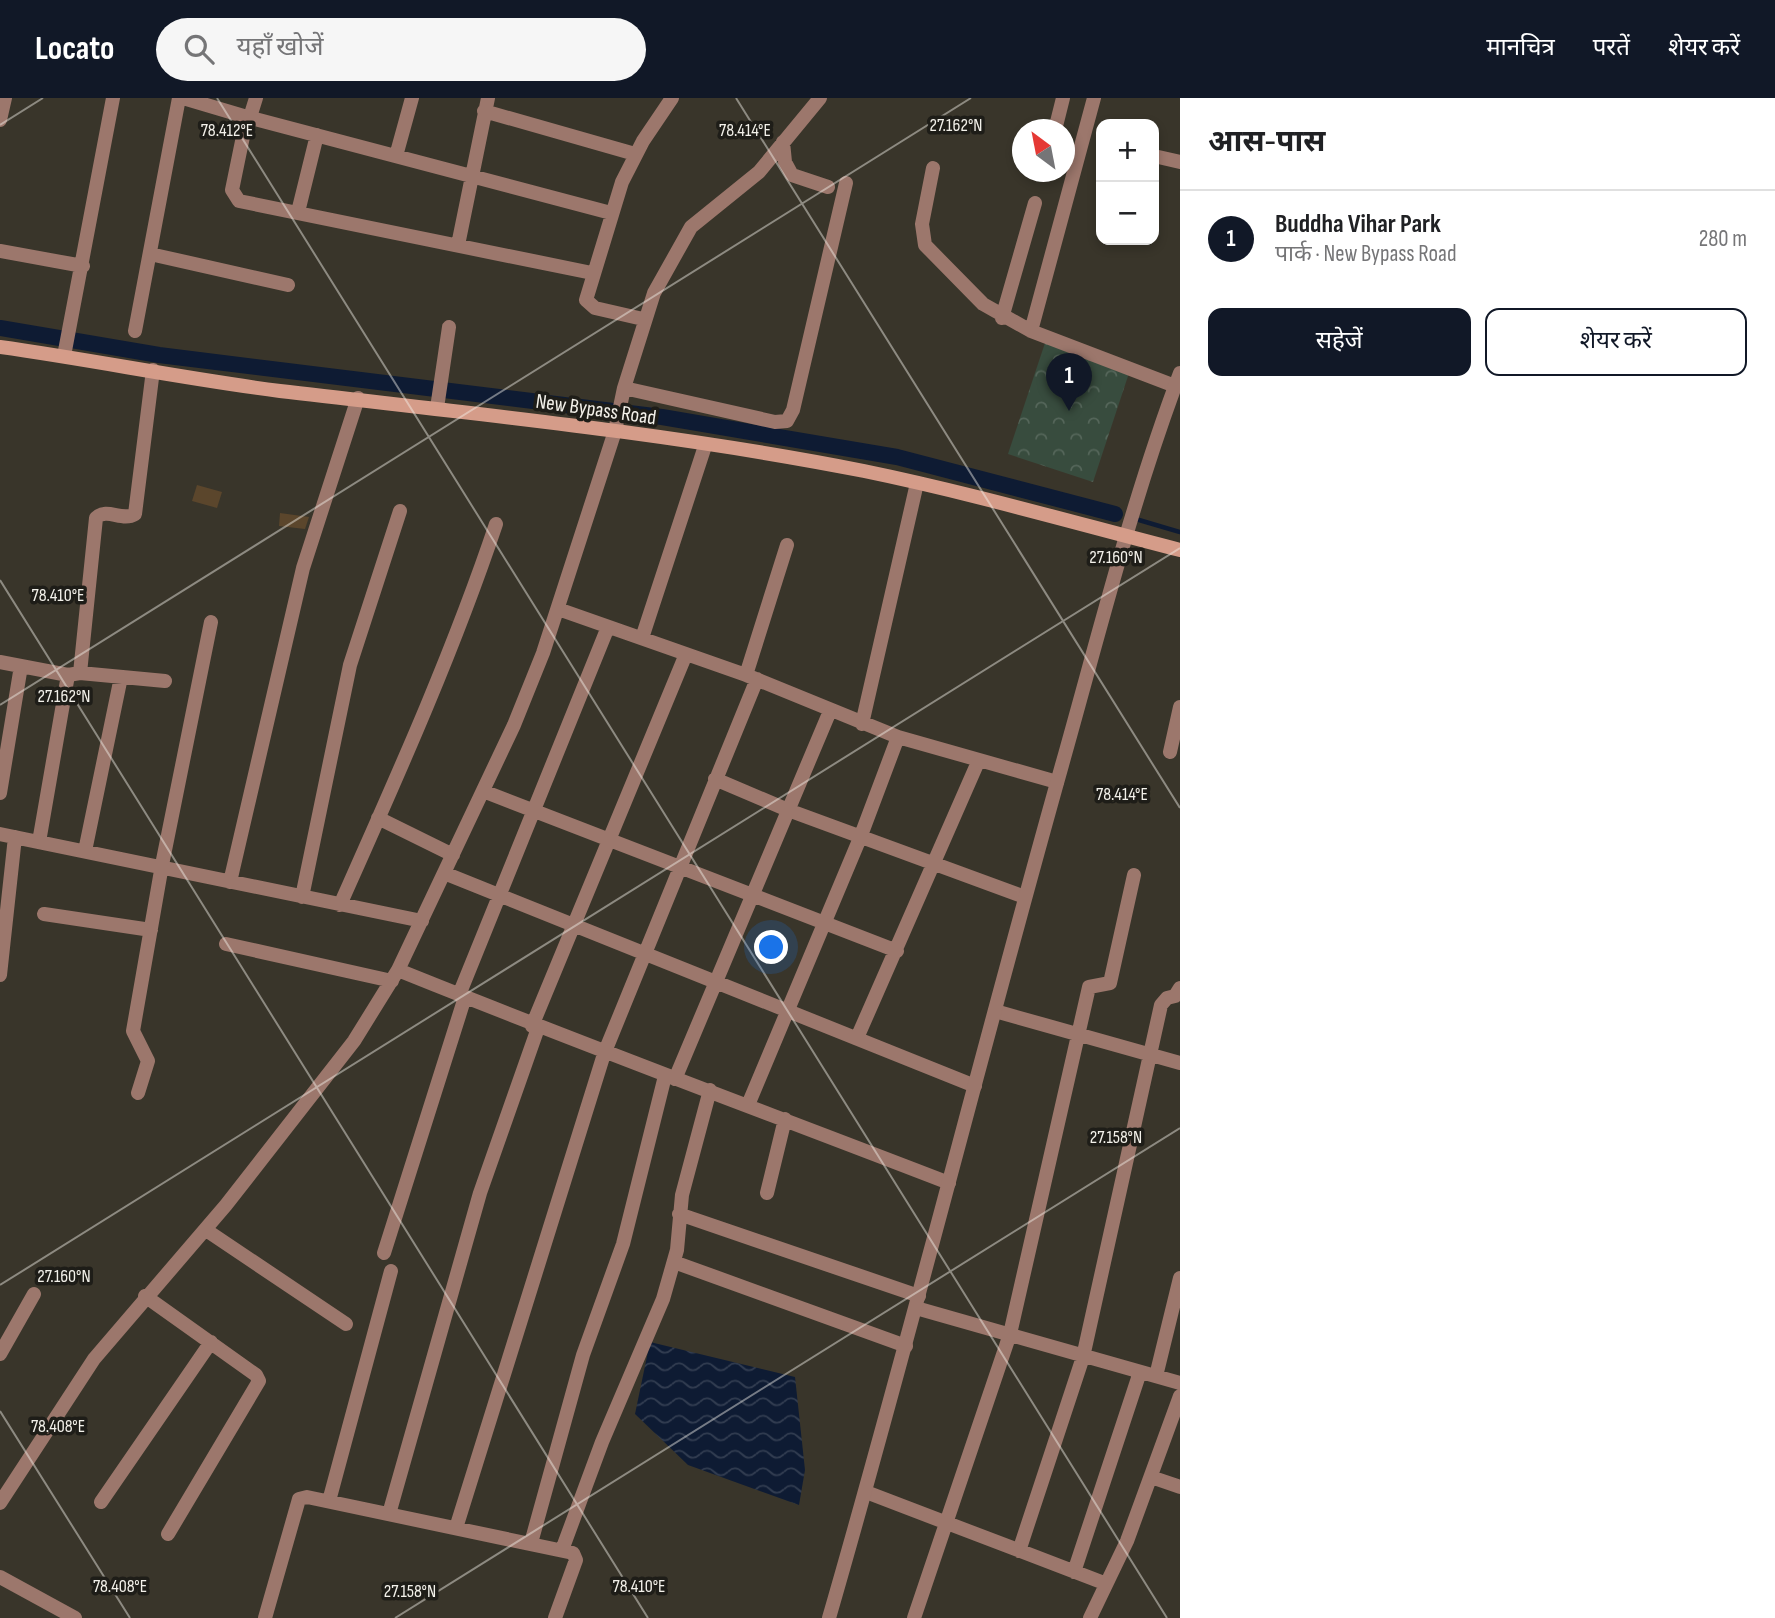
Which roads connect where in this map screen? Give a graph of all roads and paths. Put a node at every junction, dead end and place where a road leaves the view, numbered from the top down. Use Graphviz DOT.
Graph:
graph roads {
  1 [pos="5,98"];
  2 [pos="113,98"];
  3 [pos="181,98"];
  4 [pos="256,98"];
  5 [pos="412,98"];
  6 [pos="653,98"];
  7 [pos="820,98"];
  8 [pos="1063,98"];
  9 [pos="1094,98"];
  10 [pos="669,102"];
  11 [pos="486,105"];
  12 [pos="247,117"];
  13 [pos="1058,119"];
  14 [pos="0,120"];
  15 [pos="317,135"];
  16 [pos="783,142"];
  17 [pos="635,154"];
  18 [pos="397,156"];
  19 [pos="1159,157"];
  20 [pos="1180,162"];
  21 [pos="933,168"];
  22 [pos="471,174"];
  23 [pos="846,183"];
  24 [pos="828,187"];
  25 [pos="1035,203"];
  26 [pos="298,212"];
  27 [pos="611,213"];
  28 [pos="458,245"];
  29 [pos="0,251"];
  30 [pos="150,254"];
  31 [pos="83,266"];
  32 [pos="592,273"];
  33 [pos="288,285"];
  34 [pos="1002,317"];
  35 [pos="643,319"];
  36 [pos="449,327"];
  37 [pos="135,331"];
  38 [pos="1031,331"];
  39 [pos="66,345"];
  40 [pos="0,347"];
  41 [pos="153,370"];
  42 [pos="1178,379"];
  43 [pos="624,388"];
  44 [pos="358,397"];
  45 [pos="439,397"];
  46 [pos="618,418"];
  47 [pos="705,446"];
  48 [pos="917,483"];
  49 [pos="400,511"];
  50 [pos="496,524"];
  51 [pos="1126,536"];
  52 [pos="787,545"];
  53 [pos="1180,550"];
  54 [pos="558,609"];
  55 [pos="211,622"];
  56 [pos="608,627"];
  57 [pos="642,638"];
  58 [pos="685,654"];
  59 [pos="0,662"];
  60 [pos="21,666"];
  61 [pos="74,674"];
  62 [pos="121,677"];
  63 [pos="751,677"];
  64 [pos="165,681"];
  65 [pos="1180,706"];
  66 [pos="830,711"];
  67 [pos="862,724"];
  68 [pos="898,737"];
  69 [pos="1170,752"];
  70 [pos="978,762"];
  71 [pos="715,779"];
  72 [pos="1057,782"];
  73 [pos="483,791"];
  74 [pos="0,793"];
  75 [pos="788,810"];
  76 [pos="535,811"];
  77 [pos="379,818"];
  78 [pos="7,836"];
  79 [pos="860,838"];
  80 [pos="609,840"];
  81 [pos="39,842"];
  82 [pos="85,851"];
  83 [pos="453,855"];
  84 [pos="933,864"];
  85 [pos="162,865"];
  86 [pos="680,869"];
  87 [pos="444,873"];
  88 [pos="1134,875"];
  89 [pos="230,882"];
  90 [pos="754,894"];
  91 [pos="500,896"];
  92 [pos="302,897"];
  93 [pos="1025,897"];
  94 [pos="340,905"];
  95 [pos="44,914"];
  96 [pos="422,921"];
  97 [pos="825,921"];
  98 [pos="573,927"];
  99 [pos="151,930"];
  100 [pos="226,944"];
  101 [pos="897,951"];
  102 [pos="645,955"];
  103 [pos="0,975"];
  104 [pos="395,975"];
  105 [pos="717,983"];
  106 [pos="1180,988"];
  107 [pos="462,996"];
  108 [pos="788,1009"];
  109 [pos="995,1011"];
  110 [pos="535,1027"];
  111 [pos="1079,1035"];
  112 [pos="857,1038"];
  113 [pos="604,1054"];
  114 [pos="1151,1056"];
  115 [pos="1180,1063"];
  116 [pos="670,1078"];
  117 [pos="975,1086"];
  118 [pos="710,1090"];
  119 [pos="138,1093"];
  120 [pos="748,1105"];
  121 [pos="785,1119"];
  122 [pos="949,1183"];
  123 [pos="767,1193"];
  124 [pos="679,1214"];
  125 [pos="206,1230"];
  126 [pos="384,1253"];
  127 [pos="674,1262"];
  128 [pos="391,1271"];
  129 [pos="1180,1278"];
  130 [pos="34,1294"];
  131 [pos="145,1296"];
  132 [pos="918,1302"];
  133 [pos="346,1324"];
  134 [pos="1010,1334"];
  135 [pos="211,1342"];
  136 [pos="906,1346"];
  137 [pos="0,1354"];
  138 [pos="1083,1357"];
  139 [pos="1140,1372"];
  140 [pos="1156,1376"];
  141 [pos="1180,1383"];
  142 [pos="1180,1396"];
  143 [pos="1151,1477"];
  144 [pos="1180,1487"];
  145 [pos="866,1492"];
  146 [pos="101,1502"];
  147 [pos="329,1502"];
  148 [pos="0,1503"];
  149 [pos="389,1514"];
  150 [pos="946,1525"];
  151 [pos="456,1528"];
  152 [pos="168,1534"];
  153 [pos="531,1543"];
  154 [pos="562,1550"];
  155 [pos="1019,1551"];
  156 [pos="1074,1572"];
  157 [pos="0,1577"];
  158 [pos="1104,1583"];
  159 [pos="75,1618"];
  160 [pos="265,1618"];
  161 [pos="555,1618"];
  162 [pos="829,1618"];
  163 [pos="914,1618"];
  164 [pos="1090,1618"];
  1 -- 14 [label="street"];
  2 -- 31 [label="street"];
  3 -- 12 [label="street"];
  3 -- 30 [label="street"];
  4 -- 12 [label="street"];
  5 -- 18 [label="street"];
  6 -- 10 [label="street"];
  7 -- 16 [label="street"];
  8 -- 13 [label="street"];
  9 -- 38 [label="street"];
  10 -- 17 [label="street"];
  11 -- 17 [label="street"];
  11 -- 22 [label="street"];
  12 -- 15 [label="street"];
  12 -- 26 [label="street"];
  15 -- 18 [label="street"];
  15 -- 26 [label="street"];
  16 -- 24 [label="street"];
  16 -- 35 [label="street"];
  17 -- 27 [label="street"];
  18 -- 22 [label="street"];
  19 -- 20 [label="street"];
  21 -- 34 [label="street"];
  22 -- 27 [label="street"];
  22 -- 28 [label="street"];
  23 -- 43 [label="street"];
  25 -- 34 [label="street"];
  26 -- 28 [label="street"];
  27 -- 32 [label="street"];
  28 -- 32 [label="street"];
  29 -- 31 [label="street"];
  30 -- 33 [label="street"];
  30 -- 37 [label="street"];
  31 -- 39 [label="street"];
  32 -- 35 [label="street"];
  34 -- 38 [label="street"];
  35 -- 43 [label="street"];
  36 -- 45 [label="street"];
  38 -- 42 [label="street"];
  39 -- 40 [label="main road, New Bypass Road"];
  39 -- 41 [label="main road, New Bypass Road"];
  41 -- 44 [label="main road, New Bypass Road"];
  41 -- 61 [label="street"];
  42 -- 51 [label="street"];
  43 -- 46 [label="street"];
  44 -- 45 [label="main road, New Bypass Road"];
  44 -- 89 [label="street"];
  45 -- 46 [label="main road, New Bypass Road"];
  46 -- 47 [label="main road, New Bypass Road"];
  46 -- 54 [label="street"];
  47 -- 48 [label="main road, New Bypass Road"];
  47 -- 57 [label="street"];
  48 -- 51 [label="main road, New Bypass Road"];
  48 -- 67 [label="street"];
  49 -- 92 [label="street"];
  50 -- 77 [label="street"];
  51 -- 53 [label="main road, New Bypass Road"];
  51 -- 72 [label="street"];
  52 -- 63 [label="street"];
  54 -- 56 [label="street"];
  54 -- 73 [label="street"];
  55 -- 85 [label="street"];
  56 -- 57 [label="street"];
  56 -- 76 [label="street"];
  57 -- 58 [label="street"];
  58 -- 63 [label="street"];
  58 -- 80 [label="street"];
  59 -- 60 [label="street"];
  60 -- 61 [label="street"];
  60 -- 74 [label="street"];
  61 -- 62 [label="street"];
  61 -- 81 [label="street"];
  62 -- 64 [label="street"];
  62 -- 82 [label="street"];
  63 -- 66 [label="street"];
  63 -- 71 [label="street"];
  65 -- 69 [label="street"];
  66 -- 67 [label="street"];
  66 -- 75 [label="street"];
  67 -- 68 [label="street"];
  68 -- 70 [label="street"];
  68 -- 79 [label="street"];
  70 -- 72 [label="street"];
  70 -- 84 [label="street"];
  71 -- 75 [label="street"];
  71 -- 86 [label="street"];
  72 -- 93 [label="street"];
  73 -- 76 [label="street"];
  73 -- 83 [label="street"];
  75 -- 79 [label="street"];
  75 -- 90 [label="street"];
  76 -- 80 [label="street"];
  76 -- 91 [label="street"];
  77 -- 83 [label="street"];
  77 -- 94 [label="street"];
  78 -- 81 [label="street"];
  78 -- 103 [label="street"];
  79 -- 84 [label="street"];
  79 -- 97 [label="street"];
  80 -- 86 [label="street"];
  80 -- 98 [label="street"];
  81 -- 82 [label="street"];
  82 -- 85 [label="street"];
  83 -- 87 [label="street"];
  84 -- 93 [label="street"];
  84 -- 101 [label="street"];
  85 -- 89 [label="street"];
  85 -- 99 [label="street"];
  86 -- 90 [label="street"];
  86 -- 102 [label="street"];
  87 -- 91 [label="street"];
  87 -- 96 [label="street"];
  88 -- 111 [label="street"];
  89 -- 92 [label="street"];
  90 -- 97 [label="street"];
  90 -- 105 [label="street"];
  91 -- 98 [label="street"];
  91 -- 107 [label="street"];
  92 -- 94 [label="street"];
  93 -- 109 [label="street"];
  94 -- 96 [label="street"];
  95 -- 99 [label="street"];
  96 -- 104 [label="street"];
  97 -- 101 [label="street"];
  97 -- 108 [label="street"];
  98 -- 102 [label="street"];
  98 -- 110 [label="street"];
  99 -- 119 [label="street"];
  100 -- 104 [label="street"];
  101 -- 112 [label="street"];
  102 -- 105 [label="street"];
  102 -- 113 [label="street"];
  104 -- 107 [label="street"];
  104 -- 125 [label="street"];
  105 -- 108 [label="street"];
  105 -- 116 [label="street"];
  106 -- 114 [label="street"];
  107 -- 110 [label="street"];
  107 -- 126 [label="street"];
  108 -- 112 [label="street"];
  108 -- 120 [label="street"];
  109 -- 111 [label="street"];
  109 -- 117 [label="street"];
  110 -- 113 [label="street"];
  110 -- 149 [label="street"];
  111 -- 114 [label="street"];
  111 -- 134 [label="street"];
  112 -- 117 [label="street"];
  113 -- 116 [label="street"];
  113 -- 151 [label="street"];
  114 -- 115 [label="street"];
  114 -- 138 [label="street"];
  116 -- 118 [label="street"];
  116 -- 153 [label="street"];
  117 -- 122 [label="street"];
  118 -- 120 [label="street"];
  118 -- 124 [label="street"];
  120 -- 121 [label="street"];
  121 -- 122 [label="street"];
  121 -- 123 [label="street"];
  122 -- 132 [label="street"];
  124 -- 127 [label="street"];
  124 -- 132 [label="street"];
  125 -- 131 [label="street"];
  125 -- 133 [label="street"];
  127 -- 136 [label="street"];
  127 -- 154 [label="street"];
  128 -- 147 [label="street"];
  129 -- 140 [label="street"];
  130 -- 137 [label="street"];
  131 -- 135 [label="street"];
  131 -- 148 [label="street"];
  132 -- 134 [label="street"];
  132 -- 136 [label="street"];
  134 -- 138 [label="street"];
  134 -- 150 [label="street"];
  135 -- 146 [label="street"];
  135 -- 152 [label="street"];
  136 -- 145 [label="street"];
  138 -- 139 [label="street"];
  138 -- 155 [label="street"];
  139 -- 140 [label="street"];
  139 -- 156 [label="street"];
  140 -- 141 [label="street"];
  142 -- 143 [label="street"];
  143 -- 144 [label="street"];
  143 -- 158 [label="street"];
  145 -- 150 [label="street"];
  145 -- 162 [label="street"];
  147 -- 149 [label="street"];
  147 -- 160 [label="street"];
  149 -- 151 [label="street"];
  150 -- 155 [label="street"];
  150 -- 163 [label="street"];
  151 -- 153 [label="street"];
  153 -- 154 [label="street"];
  154 -- 161 [label="street"];
  155 -- 156 [label="street"];
  156 -- 158 [label="street"];
  157 -- 159 [label="street"];
  158 -- 164 [label="street"];
}
